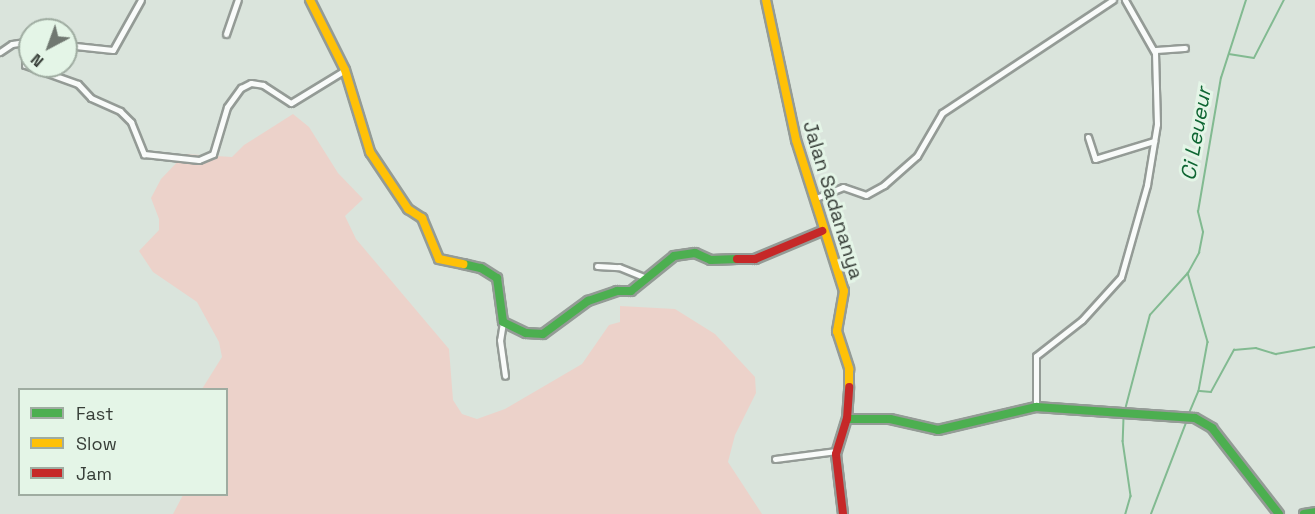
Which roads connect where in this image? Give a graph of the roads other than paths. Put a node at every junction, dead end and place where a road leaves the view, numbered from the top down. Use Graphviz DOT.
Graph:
graph roads {
  1 [pos="141,0"];
  2 [pos="238,0"];
  3 [pos="310,0"];
  4 [pos="766,0"];
  5 [pos="1113,0"];
  6 [pos="1125,0"];
  7 [pos="226,34"];
  8 [pos="18,45"];
  9 [pos="78,46"];
  10 [pos="1185,48"];
  11 [pos="1155,50"];
  12 [pos="0,52"];
  13 [pos="345,70"];
  14 [pos="61,78"];
  15 [pos="1088,137"];
  16 [pos="1155,141"];
  17 [pos="816,198"];
  18 [pos="822,231"];
  19 [pos="597,266"];
  20 [pos="644,277"];
  21 [pos="503,322"];
  22 [pos="505,376"];
  23 [pos="1036,407"];
  24 [pos="847,419"];
  25 [pos="836,451"];
  26 [pos="775,459"];
  27 [pos="1315,512"];
  28 [pos="1277,513"];
  29 [pos="843,514"];
  30 [pos="1304,514"];
  1 -- 9 [label="street"];
  2 -- 7 [label="street"];
  3 -- 13 [label="street"];
  4 -- 17 [label="street, Jalan Sadananya"];
  5 -- 17 [label="street"];
  6 -- 11 [label="street"];
  8 -- 12 [label="street"];
  10 -- 11 [label="street"];
  11 -- 16 [label="street"];
  13 -- 14 [label="street"];
  13 -- 21 [label="street"];
  15 -- 16 [label="street"];
  16 -- 23 [label="street"];
  17 -- 18 [label="street, Jalan Sadananya"];
  18 -- 20 [label="street"];
  18 -- 24 [label="street, Jalan Sadananya"];
  19 -- 20 [label="street"];
  20 -- 21 [label="street"];
  21 -- 22 [label="street"];
  23 -- 24 [label="street"];
  23 -- 28 [label="street"];
  24 -- 25 [label="street, Jalan Sadananya"];
  25 -- 26 [label="street"];
  25 -- 29 [label="street, Jalan Sadananya"];
  27 -- 30 [label="street"];
}
